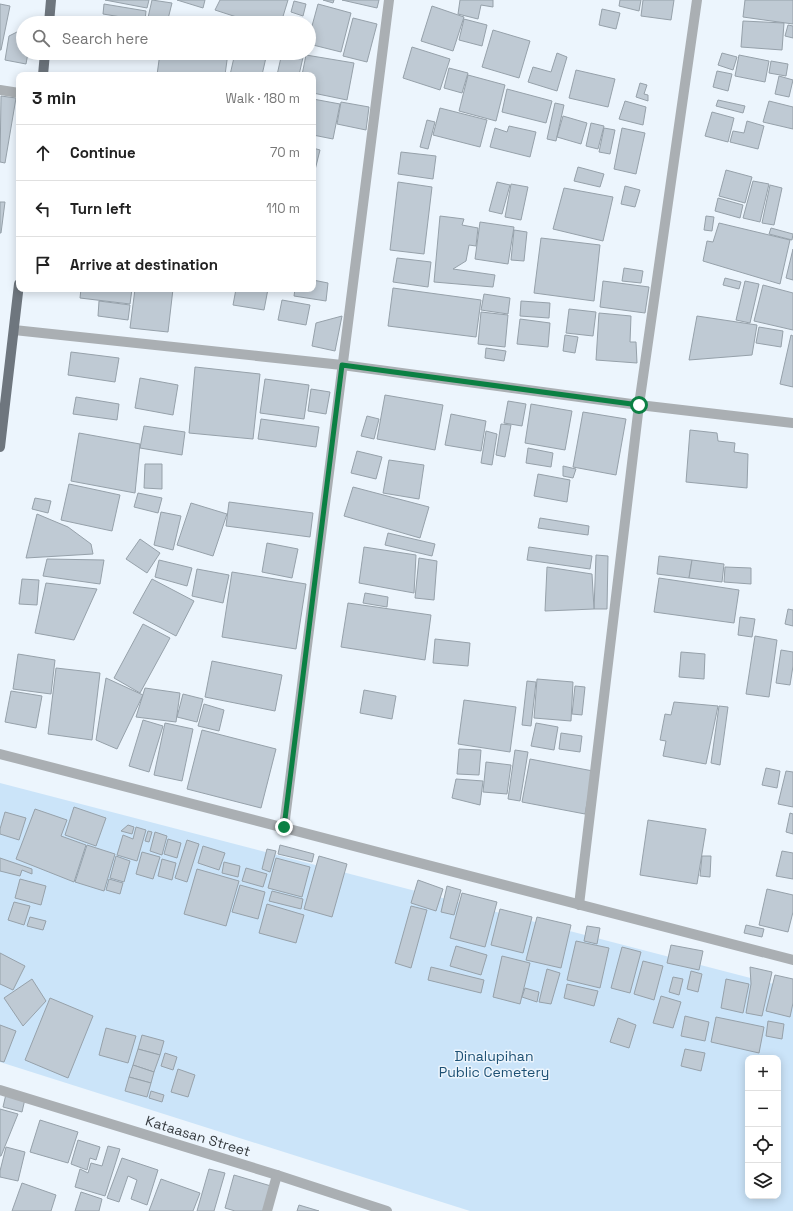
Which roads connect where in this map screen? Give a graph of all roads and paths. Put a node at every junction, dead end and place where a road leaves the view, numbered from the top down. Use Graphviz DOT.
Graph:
graph roads {
  1 [pos="51,0"];
  2 [pos="389,0"];
  3 [pos="697,0"];
  4 [pos="50,16"];
  5 [pos="44,60"];
  6 [pos="43,72"];
  7 [pos="0,90"];
  8 [pos="16,93"];
  9 [pos="18,292"];
  10 [pos="14,330"];
  11 [pos="342,365"];
  12 [pos="639,405"];
  13 [pos="793,423"];
  14 [pos="0,447"];
  15 [pos="0,754"];
  16 [pos="284,827"];
  17 [pos="579,905"];
  18 [pos="793,960"];
  19 [pos="0,1090"];
  20 [pos="277,1175"];
  21 [pos="267,1211"];
  22 [pos="387,1211"];
  1 -- 4 [label="main road"];
  2 -- 11 [label="street"];
  3 -- 12 [label="street"];
  5 -- 6 [label="main road"];
  7 -- 8 [label="street"];
  9 -- 10 [label="main road"];
  10 -- 11 [label="street"];
  10 -- 14 [label="main road"];
  11 -- 12 [label="street"];
  11 -- 16 [label="street"];
  12 -- 13 [label="street"];
  12 -- 17 [label="street"];
  15 -- 16 [label="street"];
  16 -- 17 [label="street"];
  17 -- 18 [label="street"];
  19 -- 20 [label="street, Kataasan Street"];
  20 -- 21 [label="street"];
  20 -- 22 [label="street, Kataasan Street"];
}
